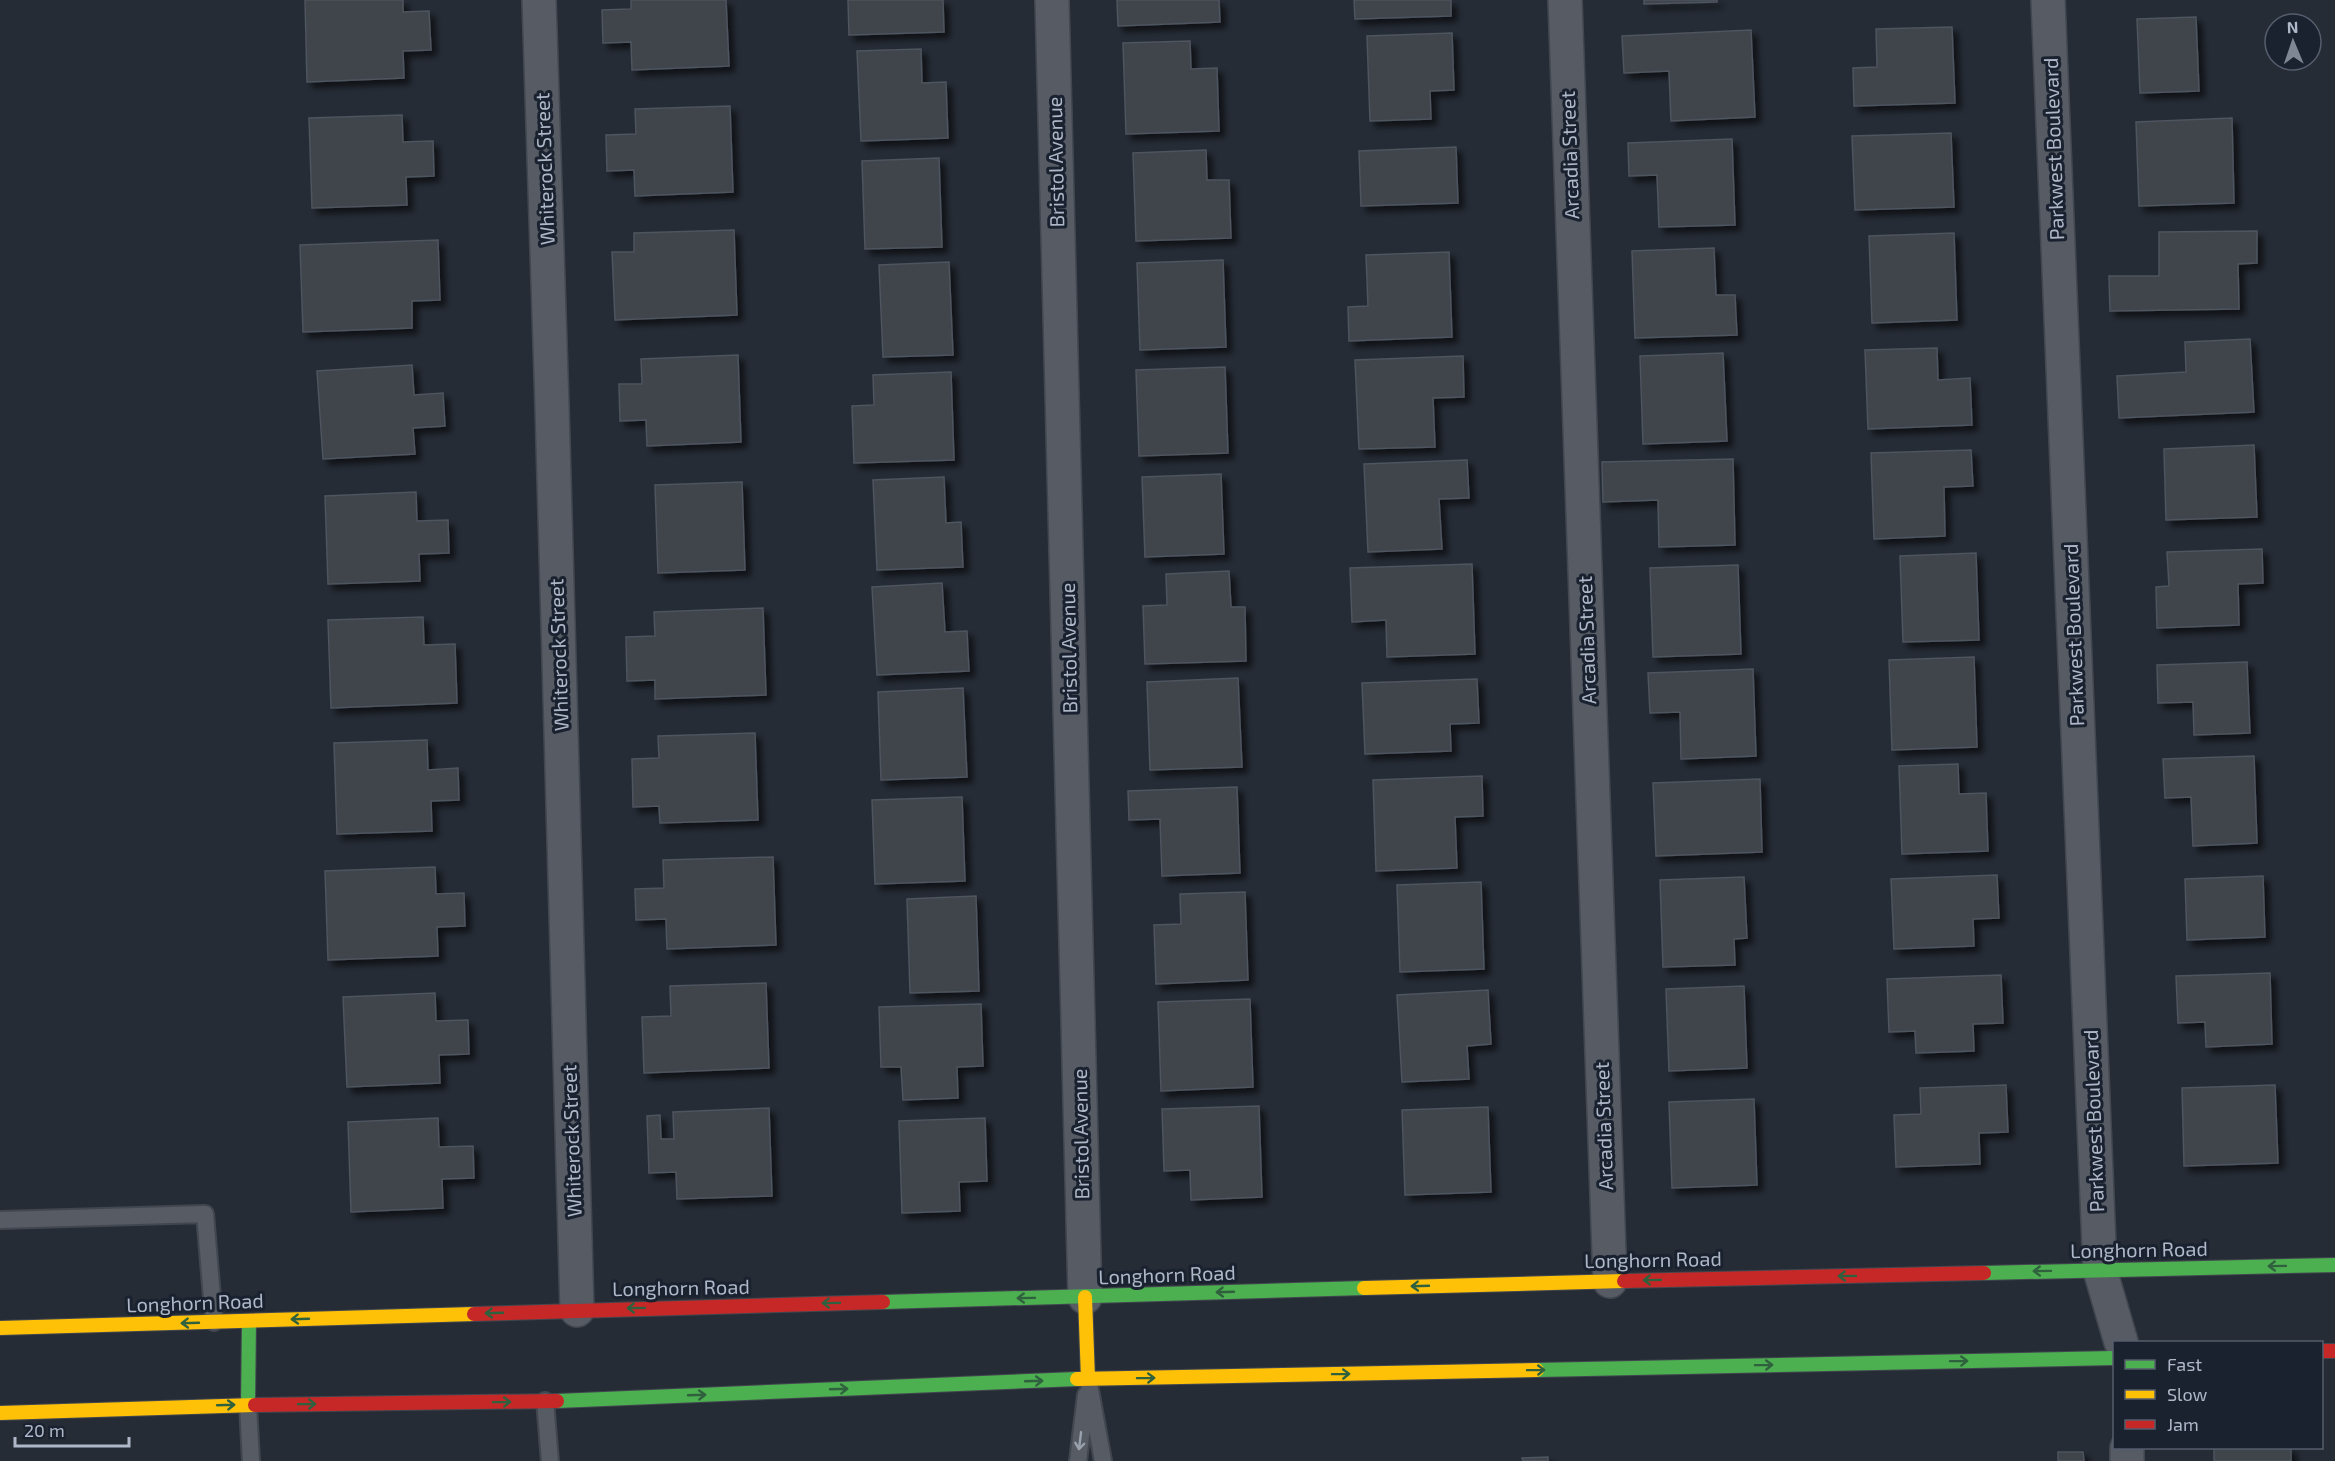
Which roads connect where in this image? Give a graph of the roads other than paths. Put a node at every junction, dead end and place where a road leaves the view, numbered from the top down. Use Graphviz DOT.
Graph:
graph roads {
  1 [pos="539,0"];
  2 [pos="1052,0"];
  3 [pos="1565,0"];
  4 [pos="2048,0"];
  5 [pos="0,1220"];
  6 [pos="2335,1264"];
  7 [pos="2100,1270"];
  8 [pos="1610,1281"];
  9 [pos="1085,1297"];
  10 [pos="577,1310"];
  11 [pos="249,1321"];
  12 [pos="214,1322"];
  13 [pos="0,1328"];
  14 [pos="2121,1341"];
  15 [pos="2113,1358"];
  16 [pos="1088,1379"];
  17 [pos="545,1401"];
  18 [pos="249,1404"];
  19 [pos="0,1413"];
  20 [pos="251,1461"];
  21 [pos="550,1461"];
  22 [pos="1078,1461"];
  23 [pos="1103,1461"];
  1 -- 10 [label="street, Whiterock Street"];
  2 -- 9 [label="street, Bristol Avenue"];
  3 -- 8 [label="street, Arcadia Street"];
  4 -- 7 [label="street, Parkwest Boulevard"];
  5 -- 12 [label="lane"];
  6 -- 7 [label="main road, Longhorn Road, one-way"];
  7 -- 8 [label="main road, Longhorn Road, one-way"];
  7 -- 14 [label="street, Parkwest Boulevard"];
  8 -- 9 [label="main road, Longhorn Road, one-way"];
  9 -- 10 [label="main road, Longhorn Road, one-way"];
  9 -- 16 [label="main road"];
  10 -- 11 [label="main road, Longhorn Road, one-way"];
  11 -- 12 [label="main road, Longhorn Road"];
  11 -- 18 [label="main road"];
  12 -- 13 [label="main road, Longhorn Road, one-way"];
  16 -- 15 [label="main road, one-way"];
  17 -- 16 [label="main road, one-way"];
  16 -- 22 [label="lane, one-way"];
  16 -- 23 [label="lane"];
  18 -- 17 [label="main road, one-way"];
  17 -- 21 [label="lane"];
  19 -- 18 [label="main road, one-way"];
  18 -- 20 [label="lane"];
}
